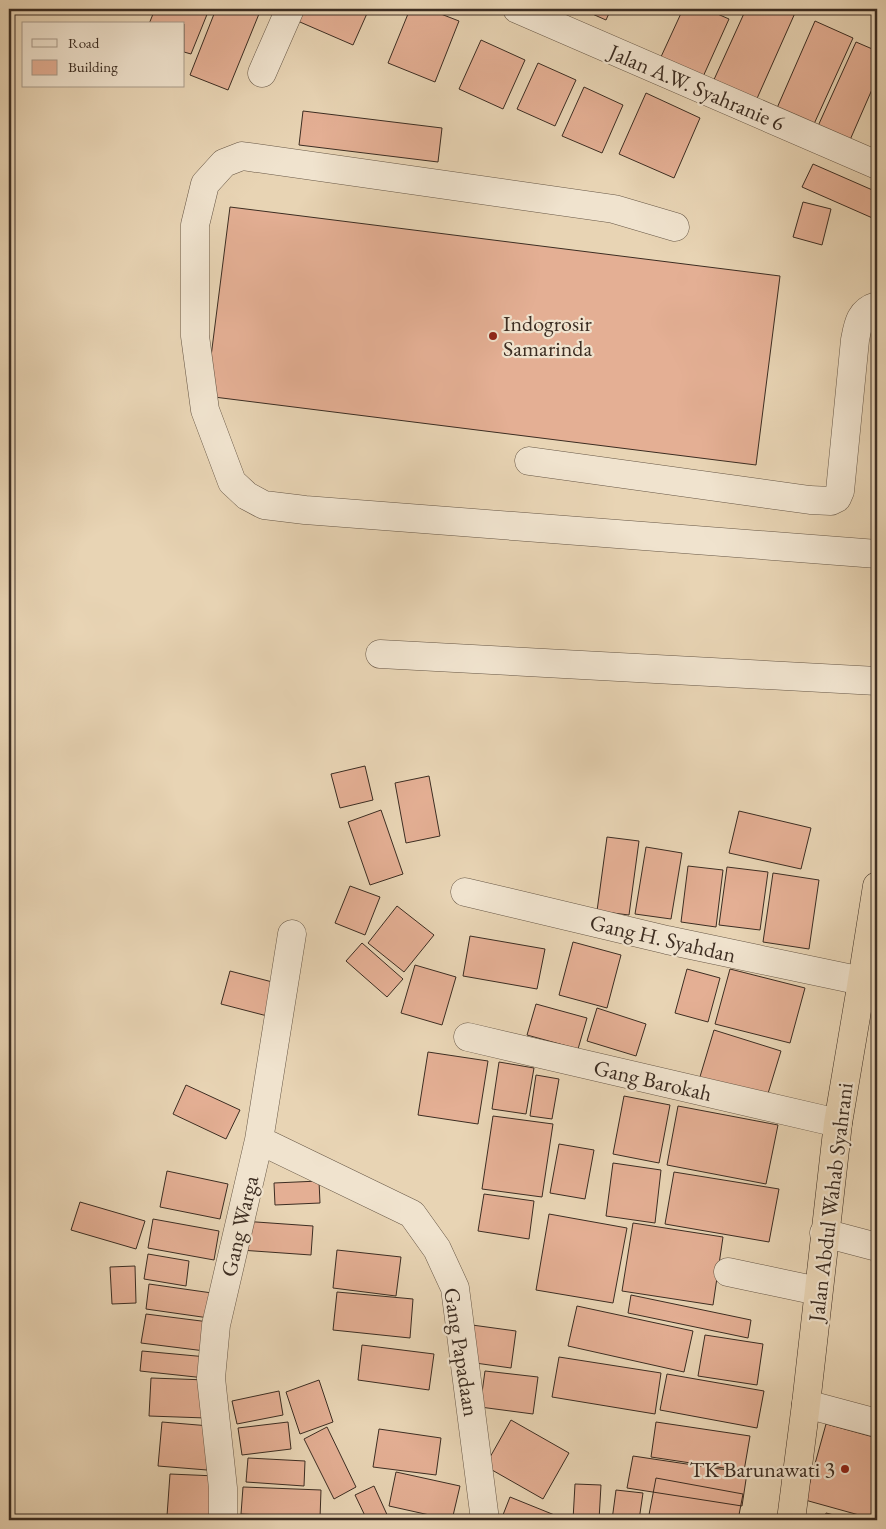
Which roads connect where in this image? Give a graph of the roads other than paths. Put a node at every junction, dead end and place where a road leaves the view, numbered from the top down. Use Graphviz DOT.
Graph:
graph roads {
  1 [pos="290,9"];
  2 [pos="516,9"];
  3 [pos="262,73"];
  4 [pos="877,165"];
  5 [pos="675,227"];
  6 [pos="877,306"];
  7 [pos="529,460"];
  8 [pos="877,554"];
  9 [pos="380,654"];
  10 [pos="877,681"];
  11 [pos="877,886"];
  12 [pos="465,892"];
  13 [pos="292,934"];
  14 [pos="866,990"];
  15 [pos="468,1037"];
  16 [pos="838,1123"];
  17 [pos="259,1140"];
  18 [pos="824,1232"];
  19 [pos="877,1247"];
  20 [pos="728,1272"];
  21 [pos="818,1292"];
  22 [pos="806,1404"];
  23 [pos="877,1423"];
  24 [pos="224,1520"];
  25 [pos="485,1520"];
  26 [pos="791,1520"];
  1 -- 3 [label="street"];
  2 -- 4 [label="street, Jalan A.W. Syahranie 6"];
  5 -- 8 [label="street"];
  6 -- 7 [label="street"];
  9 -- 10 [label="street"];
  11 -- 14 [label="highway, Jalan Abdul Wahab Syahrani"];
  12 -- 14 [label="street, Gang H. Syahdan"];
  13 -- 17 [label="street, Gang Warga"];
  14 -- 16 [label="highway, Jalan Abdul Wahab Syahrani"];
  15 -- 16 [label="street, Gang Barokah"];
  16 -- 18 [label="highway, Jalan Abdul Wahab Syahrani"];
  17 -- 24 [label="street, Gang Warga"];
  17 -- 25 [label="street, Gang Papadaan"];
  18 -- 19 [label="street"];
  18 -- 21 [label="highway, Jalan Abdul Wahab Syahrani"];
  20 -- 21 [label="street"];
  21 -- 22 [label="highway, Jalan Abdul Wahab Syahrani"];
  22 -- 23 [label="street"];
  22 -- 26 [label="highway, Jalan Abdul Wahab Syahrani"];
}
